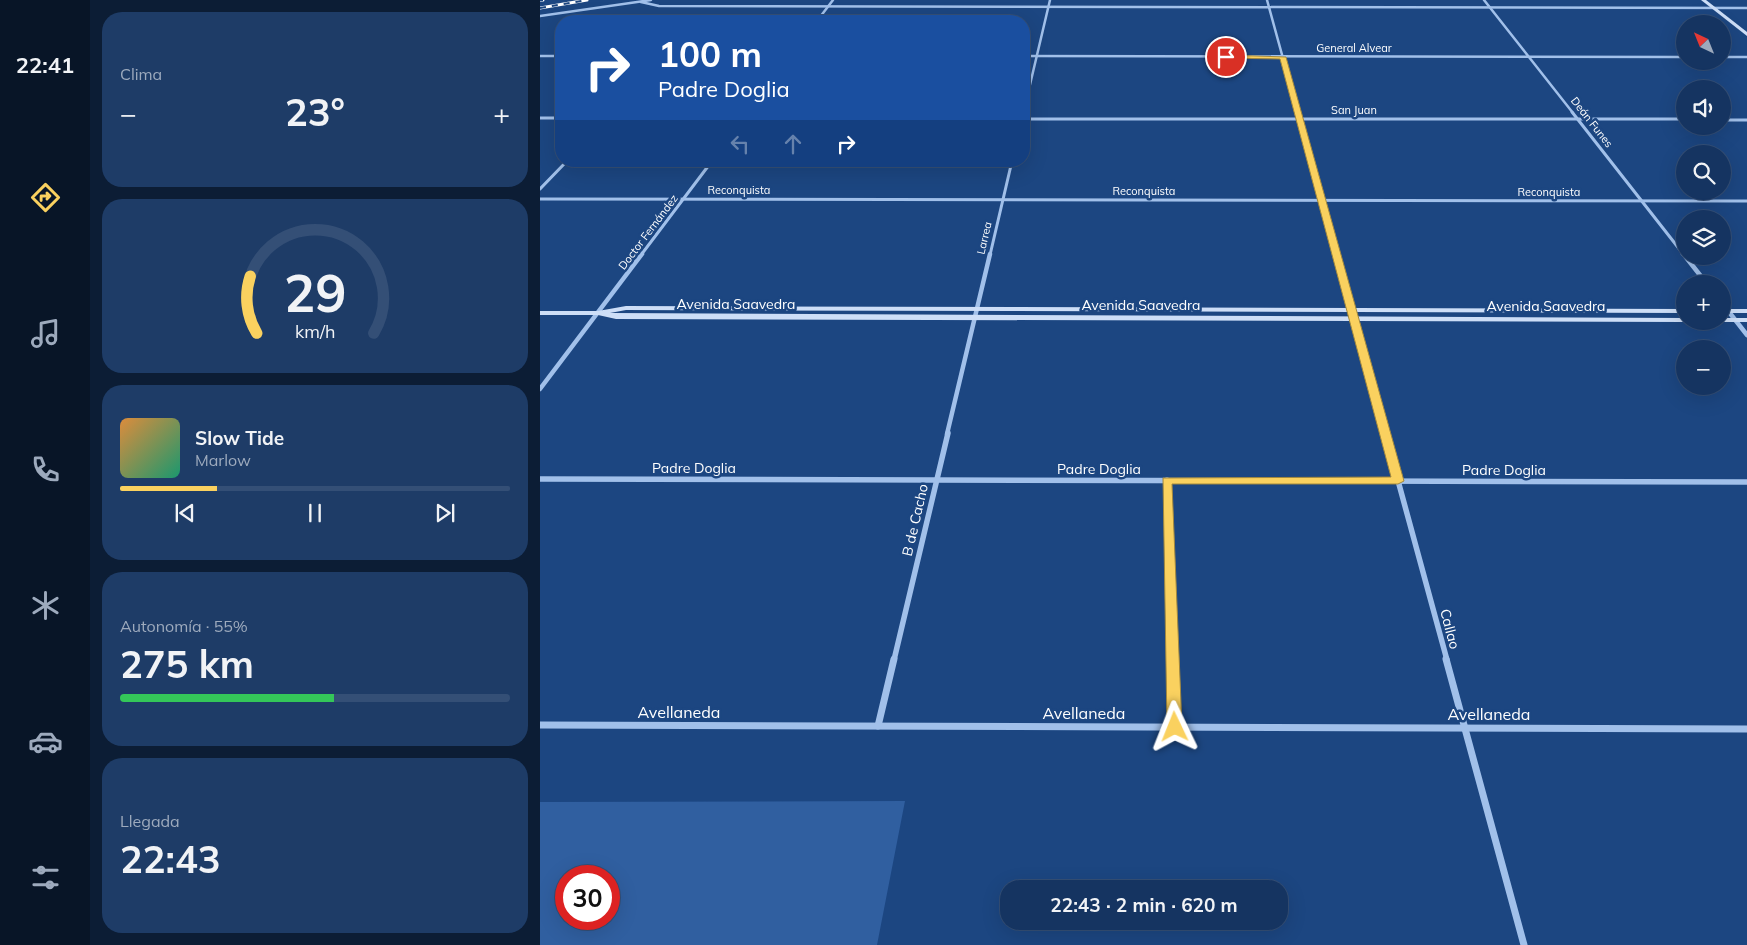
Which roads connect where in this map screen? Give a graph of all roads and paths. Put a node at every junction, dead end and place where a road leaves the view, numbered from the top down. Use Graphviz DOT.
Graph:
graph roads {
  1 [pos="651,0"];
  2 [pos="833,0"];
  3 [pos="1050,0"];
  4 [pos="1267,0"];
  5 [pos="1484,0"];
  6 [pos="1702,0"];
  7 [pos="1713,0"];
  8 [pos="641,2"];
  9 [pos="828,6"];
  10 [pos="1048,7"];
  11 [pos="1269,7"];
  12 [pos="1490,8"];
  13 [pos="1713,8"];
  14 [pos="1723,8"];
  15 [pos="1747,8"];
  16 [pos="821,15"];
  17 [pos="540,16"];
  18 [pos="1747,26"];
  19 [pos="1747,34"];
  20 [pos="540,56"];
  21 [pos="555,56"];
  22 [pos="1030,56"];
  23 [pos="1036,56"];
  24 [pos="1282,57"];
  25 [pos="1529,57"];
  26 [pos="1676,57"];
  27 [pos="1731,57"];
  28 [pos="1747,57"];
  29 [pos="1030,85"];
  30 [pos="540,118"];
  31 [pos="555,118"];
  32 [pos="1030,119"];
  33 [pos="1300,119"];
  34 [pos="1578,119"];
  35 [pos="1676,120"];
  36 [pos="1731,120"];
  37 [pos="1747,120"];
  38 [pos="561,167"];
  39 [pos="707,167"];
  40 [pos="1010,167"];
  41 [pos="540,189"];
  42 [pos="540,199"];
  43 [pos="683,199"];
  44 [pos="1002,200"];
  45 [pos="1322,200"];
  46 [pos="1642,201"];
  47 [pos="1747,201"];
  48 [pos="1676,244"];
  49 [pos="1692,265"];
  50 [pos="1700,275"];
  51 [pos="977,309"];
  52 [pos="1676,311"];
  53 [pos="1731,311"];
  54 [pos="1747,311"];
  55 [pos="540,312"];
  56 [pos="598,313"];
  57 [pos="1353,315"];
  58 [pos="1731,316"];
  59 [pos="974,318"];
  60 [pos="1676,320"];
  61 [pos="1731,320"];
  62 [pos="1735,320"];
  63 [pos="1747,320"];
  64 [pos="1747,335"];
  65 [pos="540,389"];
  66 [pos="540,479"];
  67 [pos="936,480"];
  68 [pos="1167,480"];
  69 [pos="1398,481"];
  70 [pos="1747,482"];
  71 [pos="540,725"];
  72 [pos="878,726"];
  73 [pos="1175,727"];
  74 [pos="1464,727"];
  75 [pos="1747,729"];
  76 [pos="1524,945"];
  1 -- 8 [label="street"];
  2 -- 9 [label="street"];
  3 -- 10 [label="street"];
  4 -- 11 [label="street, Callao"];
  5 -- 12 [label="street, Deán Funes"];
  6 -- 13 [label="street"];
  7 -- 14 [label="street"];
  8 -- 9 [label="street"];
  8 -- 17 [label="street"];
  9 -- 10 [label="street"];
  9 -- 16 [label="street"];
  10 -- 11 [label="street"];
  10 -- 23 [label="street"];
  11 -- 12 [label="street"];
  11 -- 24 [label="street, Callao"];
  12 -- 13 [label="street"];
  12 -- 25 [label="street, Deán Funes"];
  13 -- 14 [label="street"];
  13 -- 19 [label="street"];
  14 -- 15 [label="street"];
  14 -- 18 [label="street"];
  20 -- 21 [label="street"];
  22 -- 23 [label="street, General Alvear"];
  23 -- 24 [label="street, General Alvear"];
  23 -- 29 [label="street"];
  24 -- 25 [label="street, General Alvear"];
  24 -- 33 [label="street, Callao"];
  25 -- 26 [label="street, General Alvear"];
  25 -- 34 [label="street, Deán Funes"];
  27 -- 28 [label="street"];
  30 -- 31 [label="street"];
  32 -- 33 [label="street, San Juan"];
  33 -- 34 [label="street, San Juan"];
  33 -- 45 [label="street, Callao"];
  34 -- 35 [label="street, San Juan"];
  34 -- 46 [label="street, Deán Funes"];
  36 -- 37 [label="street"];
  38 -- 41 [label="street"];
  39 -- 43 [label="street, Doctor Fernández"];
  40 -- 44 [label="street, Larrea"];
  42 -- 43 [label="street, Reconquista"];
  43 -- 44 [label="street, Reconquista"];
  43 -- 56 [label="street, Doctor Fernández"];
  44 -- 45 [label="street, Reconquista"];
  44 -- 51 [label="street, Larrea"];
  45 -- 46 [label="street, Reconquista"];
  45 -- 57 [label="street, Callao"];
  46 -- 47 [label="street, Reconquista"];
  46 -- 48 [label="street, Deán Funes"];
  49 -- 50 [label="street, Deán Funes"];
  51 -- 56 [label="street, Avenida Saavedra"];
  51 -- 57 [label="street, Avenida Saavedra"];
  51 -- 59 [label="street, Larrea"];
  52 -- 57 [label="street, Avenida Saavedra"];
  53 -- 54 [label="street"];
  55 -- 56 [label="street, Avenida Saavedra"];
  56 -- 59 [label="street, Avenida Saavedra"];
  56 -- 65 [label="street, Doctor Fernández"];
  57 -- 59 [label="street, Avenida Saavedra"];
  57 -- 60 [label="street, Avenida Saavedra"];
  57 -- 69 [label="street, Callao"];
  58 -- 62 [label="street"];
  59 -- 67 [label="street, B de Cacho"];
  61 -- 62 [label="street"];
  62 -- 63 [label="street"];
  62 -- 64 [label="street"];
  66 -- 67 [label="street, Padre Doglia"];
  67 -- 68 [label="street, Padre Doglia"];
  67 -- 72 [label="street, B de Cacho"];
  68 -- 69 [label="street, Padre Doglia"];
  68 -- 73 [label="street"];
  69 -- 70 [label="street, Padre Doglia"];
  69 -- 74 [label="street, Callao"];
  71 -- 72 [label="street, Avellaneda"];
  72 -- 73 [label="street, Avellaneda"];
  73 -- 74 [label="street, Avellaneda"];
  74 -- 75 [label="street, Avellaneda"];
  74 -- 76 [label="street, Callao"];
}
